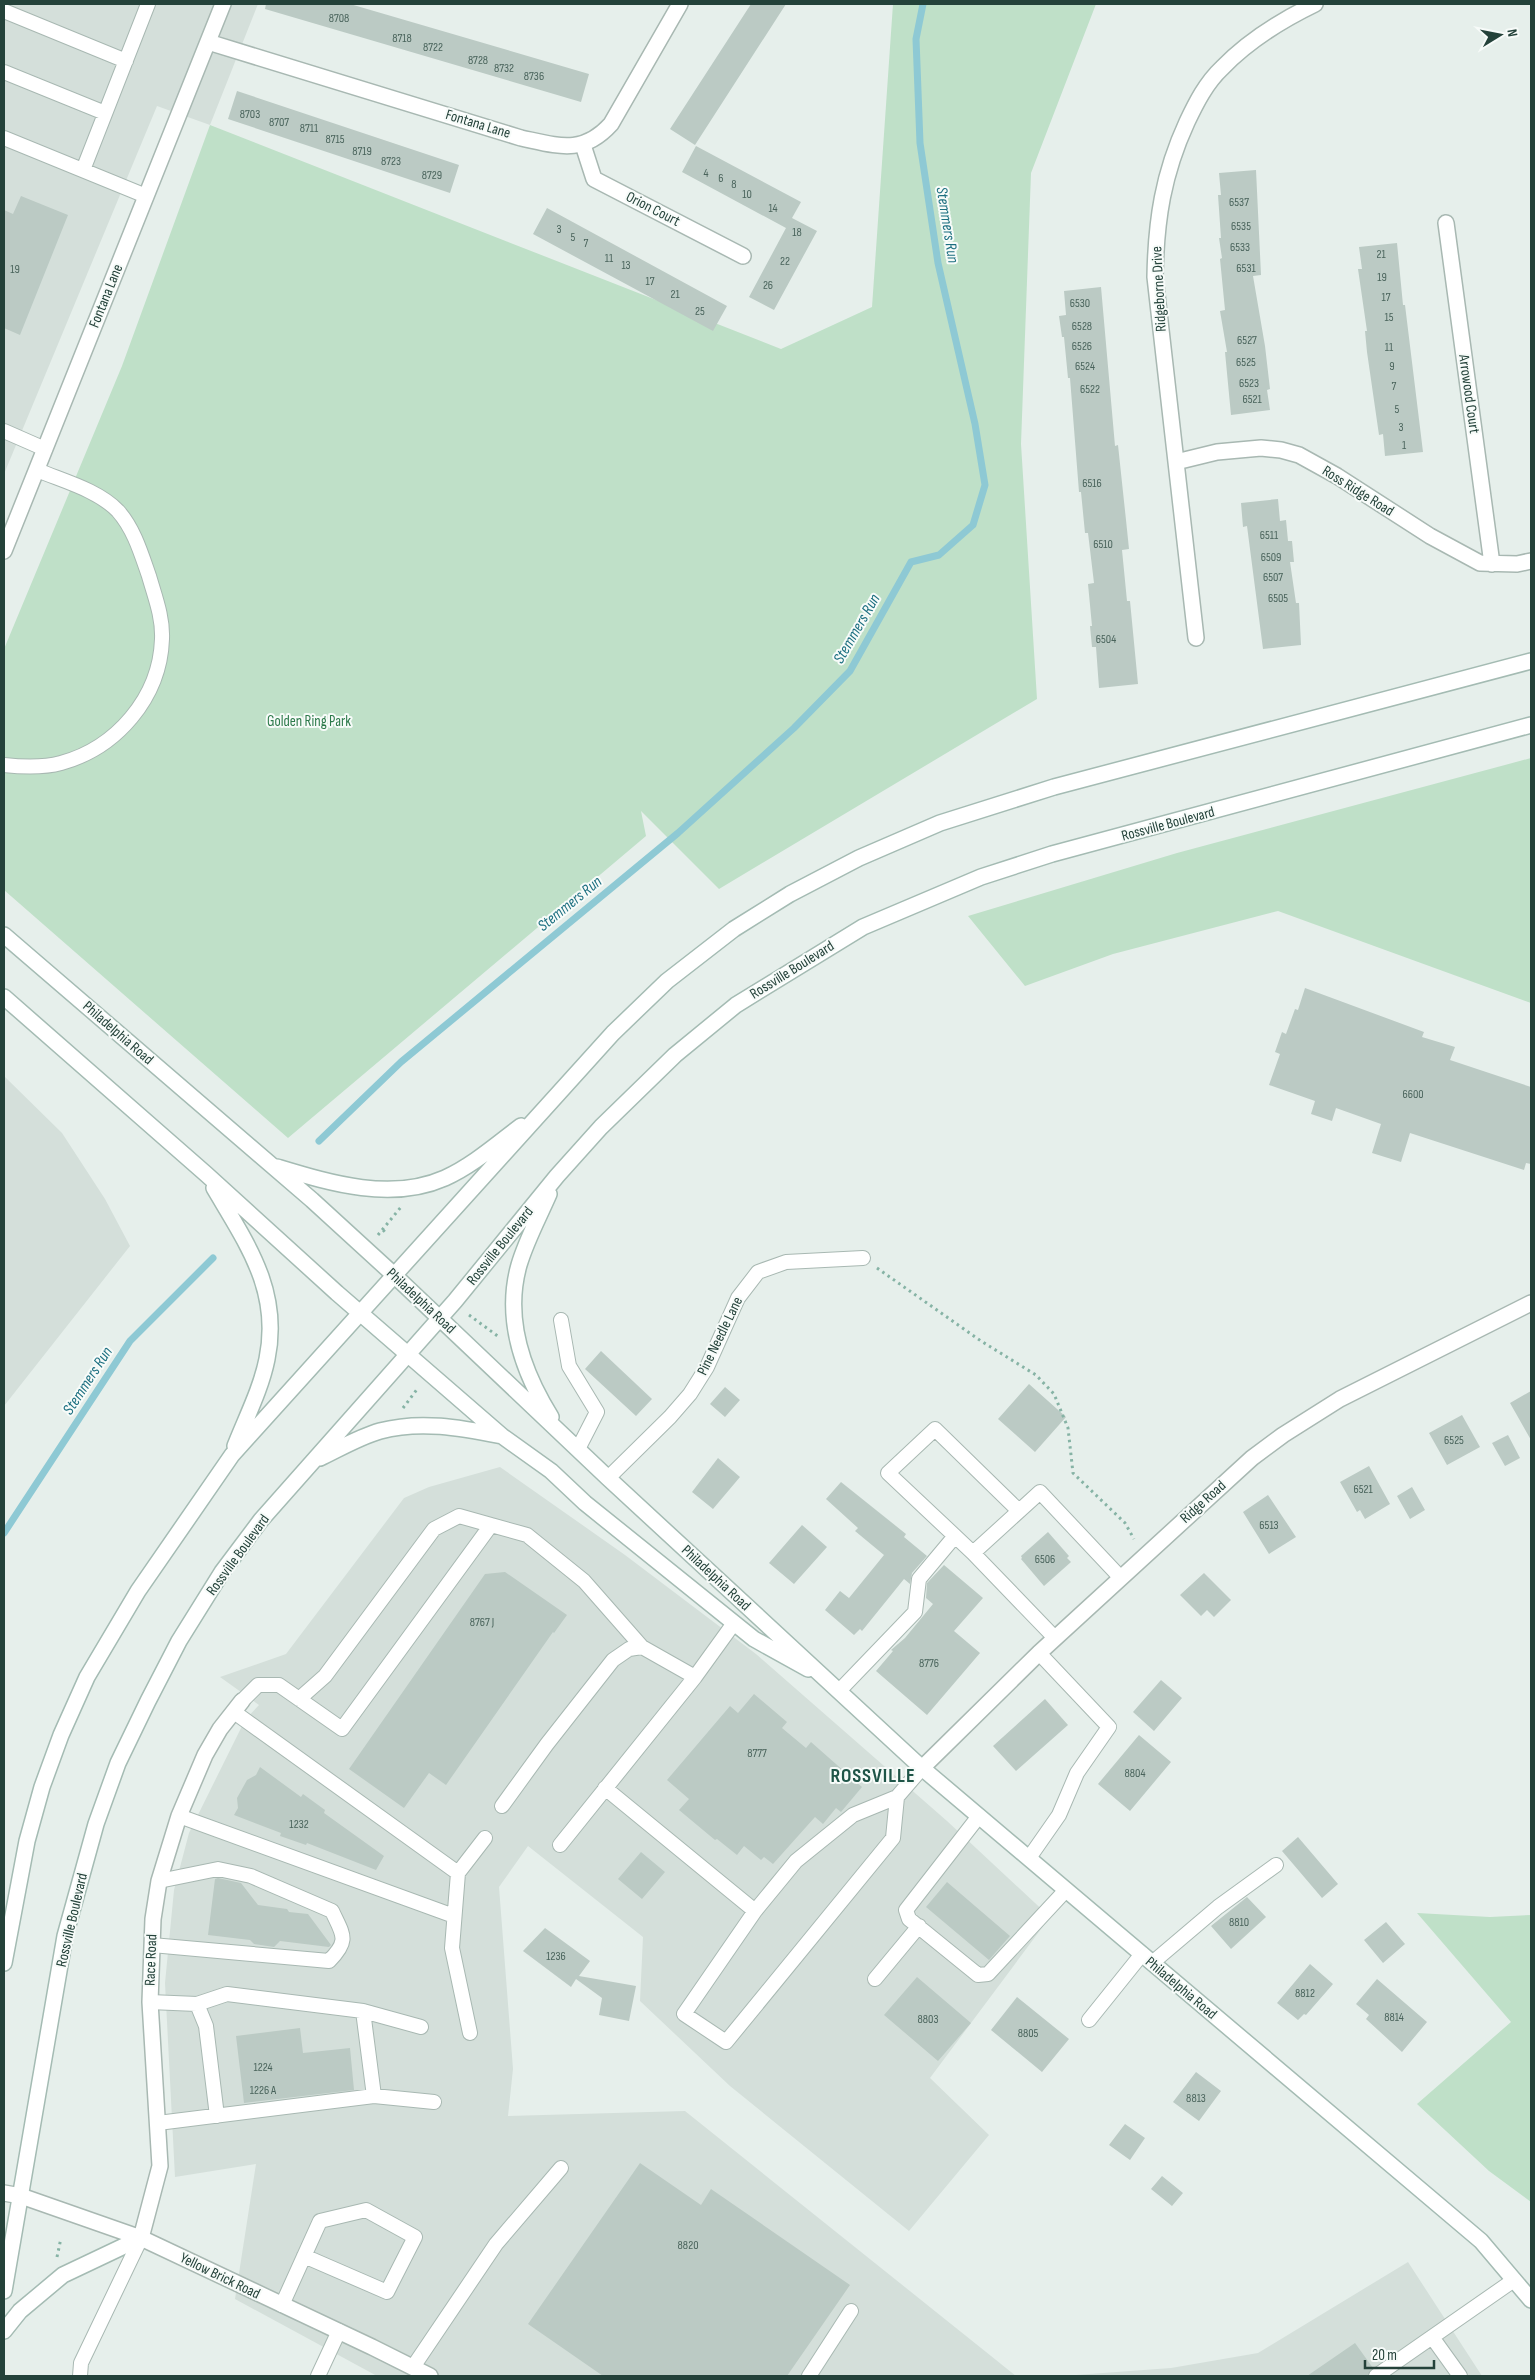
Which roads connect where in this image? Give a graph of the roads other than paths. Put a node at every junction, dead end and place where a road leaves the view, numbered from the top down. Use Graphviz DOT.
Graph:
graph roads {
  1 [pos="148,4"];
  2 [pos="223,4"];
  3 [pos="680,4"];
  4 [pos="1315,4"];
  5 [pos="4,12"];
  6 [pos="208,42"];
  7 [pos="126,61"];
  8 [pos="4,72"];
  9 [pos="105,113"];
  10 [pos="4,138"];
  11 [pos="582,146"];
  12 [pos="83,170"];
  13 [pos="146,196"];
  14 [pos="1446,223"];
  15 [pos="743,256"];
  16 [pos="4,430"];
  17 [pos="45,449"];
  18 [pos="1176,462"];
  19 [pos="37,470"];
  20 [pos="4,551"];
  21 [pos="1531,561"];
  22 [pos="1492,564"];
  23 [pos="1196,638"];
  24 [pos="1531,661"];
  25 [pos="1531,725"];
  26 [pos="4,765"];
  27 [pos="4,935"];
  28 [pos="4,996"];
  29 [pos="544,1110"];
  30 [pos="271,1165"];
  31 [pos="206,1174"];
  32 [pos="557,1176"];
  33 [pos="864,1258"];
  34 [pos="394,1275"];
  35 [pos="1531,1303"];
  36 [pos="360,1312"];
  37 [pos="440,1318"];
  38 [pos="561,1320"];
  39 [pos="408,1354"];
  40 [pos="563,1435"];
  41 [pos="502,1436"];
  42 [pos="578,1449"];
  43 [pos="232,1455"];
  44 [pos="314,1461"];
  45 [pos="608,1478"];
  46 [pos="1019,1511"];
  47 [pos="491,1526"];
  48 [pos="955,1536"];
  49 [pos="973,1553"];
  50 [pos="1120,1577"];
  51 [pos="734,1624"];
  52 [pos="1055,1638"];
  53 [pos="642,1647"];
  54 [pos="1039,1653"];
  55 [pos="694,1676"];
  56 [pos="827,1680"];
  57 [pos="839,1691"];
  58 [pos="299,1699"];
  59 [pos="238,1706"];
  60 [pos="922,1768"];
  61 [pos="605,1788"];
  62 [pos="897,1797"];
  63 [pos="502,1806"];
  64 [pos="179,1816"];
  65 [pos="979,1816"];
  66 [pos="485,1838"];
  67 [pos="560,1845"];
  68 [pos="1028,1858"];
  69 [pos="1276,1865"];
  70 [pos="458,1873"];
  71 [pos="159,1881"];
  72 [pos="1066,1890"];
  73 [pos="755,1910"];
  74 [pos="454,1916"];
  75 [pos="919,1926"];
  76 [pos="152,1945"];
  77 [pos="1147,1959"];
  78 [pos="4,1963"];
  79 [pos="875,1979"];
  80 [pos="150,2002"];
  81 [pos="197,2004"];
  82 [pos="363,2011"];
  83 [pos="1089,2020"];
  84 [pos="421,2027"];
  85 [pos="470,2033"];
  86 [pos="374,2096"];
  87 [pos="434,2102"];
  88 [pos="217,2116"];
  89 [pos="158,2123"];
  90 [pos="561,2168"];
  91 [pos="4,2193"];
  92 [pos="21,2196"];
  93 [pos="141,2238"];
  94 [pos="304,2256"];
  95 [pos="1514,2280"];
  96 [pos="4,2290"];
  97 [pos="1531,2300"];
  98 [pos="282,2305"];
  99 [pos="852,2311"];
  100 [pos="339,2331"];
  101 [pos="4,2332"];
  102 [pos="1432,2337"];
  103 [pos="413,2367"];
  104 [pos="80,2376"];
  105 [pos="318,2376"];
  106 [pos="430,2376"];
  107 [pos="809,2376"];
  108 [pos="1376,2376"];
  109 [pos="1460,2376"];
  1 -- 7 [label="lane"];
  2 -- 6 [label="main road, Fontana Lane"];
  3 -- 11 [label="main road"];
  4 -- 18 [label="main road, Ridgeborne Drive"];
  5 -- 7 [label="lane"];
  6 -- 11 [label="main road, Fontana Lane"];
  6 -- 13 [label="main road, Fontana Lane"];
  7 -- 9 [label="lane"];
  8 -- 9 [label="lane"];
  9 -- 12 [label="lane"];
  10 -- 12 [label="lane"];
  11 -- 15 [label="main road, Orion Court"];
  12 -- 13 [label="lane"];
  13 -- 17 [label="main road, Fontana Lane"];
  14 -- 22 [label="main road, Arrowood Court"];
  16 -- 17 [label="lane"];
  17 -- 19 [label="main road, Fontana Lane"];
  18 -- 22 [label="main road, Ross Ridge Road"];
  18 -- 23 [label="main road, Ridgeborne Drive"];
  19 -- 20 [label="main road, Fontana Lane"];
  19 -- 26 [label="lane"];
  21 -- 22 [label="main road, Ross Ridge Road"];
  24 -- 29 [label="main road"];
  25 -- 32 [label="main road, Rossville Boulevard"];
  27 -- 30 [label="main road, Philadelphia Road"];
  28 -- 31 [label="main road, Philadelphia Road"];
  29 -- 30 [label="main road"];
  29 -- 34 [label="main road"];
  30 -- 34 [label="main road, Philadelphia Road"];
  31 -- 36 [label="main road, Philadelphia Road"];
  31 -- 43 [label="main road"];
  32 -- 37 [label="main road, Rossville Boulevard"];
  32 -- 40 [label="main road"];
  33 -- 45 [label="lane, Pine Needle Lane"];
  34 -- 36 [label="main road"];
  34 -- 37 [label="main road, Philadelphia Road"];
  35 -- 50 [label="main road, Ridge Road"];
  36 -- 39 [label="main road, Philadelphia Road"];
  36 -- 43 [label="main road"];
  37 -- 39 [label="main road, Rossville Boulevard"];
  37 -- 40 [label="main road, Philadelphia Road"];
  38 -- 42 [label="lane"];
  39 -- 41 [label="main road, Philadelphia Road"];
  39 -- 44 [label="main road, Rossville Boulevard"];
  40 -- 42 [label="main road, Philadelphia Road"];
  41 -- 44 [label="main road"];
  41 -- 51 [label="main road, Philadelphia Road"];
  42 -- 45 [label="main road, Philadelphia Road"];
  43 -- 78 [label="main road"];
  44 -- 92 [label="main road, Rossville Boulevard"];
  45 -- 56 [label="main road, Philadelphia Road"];
  46 -- 48 [label="lane"];
  46 -- 49 [label="lane"];
  46 -- 50 [label="lane"];
  47 -- 53 [label="lane"];
  47 -- 58 [label="lane"];
  47 -- 58 [label="lane"];
  48 -- 49 [label="lane"];
  48 -- 57 [label="lane"];
  49 -- 52 [label="lane"];
  50 -- 52 [label="main road, Ridge Road"];
  51 -- 55 [label="lane"];
  51 -- 56 [label="main road, Philadelphia Road"];
  52 -- 54 [label="main road, Ridge Road"];
  53 -- 55 [label="lane"];
  53 -- 63 [label="lane"];
  54 -- 60 [label="main road, Ridge Road"];
  54 -- 68 [label="lane"];
  55 -- 61 [label="lane"];
  56 -- 57 [label="main road, Philadelphia Road"];
  57 -- 60 [label="main road, Philadelphia Road"];
  58 -- 59 [label="lane"];
  59 -- 64 [label="main road, Race Road"];
  59 -- 70 [label="lane"];
  60 -- 62 [label="lane"];
  60 -- 65 [label="main road, Philadelphia Road"];
  61 -- 67 [label="lane"];
  61 -- 73 [label="lane"];
  62 -- 73 [label="lane"];
  62 -- 73 [label="lane"];
  64 -- 71 [label="main road, Race Road"];
  64 -- 74 [label="lane"];
  65 -- 68 [label="main road, Philadelphia Road"];
  65 -- 75 [label="lane"];
  66 -- 70 [label="lane"];
  68 -- 72 [label="main road, Philadelphia Road"];
  69 -- 77 [label="lane"];
  70 -- 74 [label="lane"];
  71 -- 76 [label="main road, Race Road"];
  71 -- 76 [label="lane"];
  72 -- 75 [label="lane"];
  72 -- 77 [label="main road, Philadelphia Road"];
  74 -- 85 [label="lane"];
  75 -- 79 [label="lane"];
  76 -- 80 [label="main road, Race Road"];
  77 -- 83 [label="lane"];
  77 -- 95 [label="main road, Philadelphia Road"];
  80 -- 81 [label="lane"];
  80 -- 89 [label="main road, Race Road"];
  81 -- 82 [label="lane"];
  81 -- 88 [label="lane"];
  82 -- 84 [label="lane"];
  82 -- 86 [label="lane"];
  86 -- 87 [label="lane"];
  86 -- 88 [label="lane"];
  88 -- 89 [label="lane"];
  89 -- 93 [label="main road, Race Road"];
  90 -- 103 [label="lane"];
  91 -- 92 [label="main road, Yellow Brick Road"];
  92 -- 93 [label="main road, Yellow Brick Road"];
  92 -- 96 [label="main road, Rossville Boulevard"];
  93 -- 98 [label="main road, Yellow Brick Road"];
  93 -- 101 [label="main road"];
  93 -- 104 [label="lane"];
  94 -- 94 [label="lane"];
  94 -- 98 [label="lane"];
  95 -- 97 [label="main road, Philadelphia Road"];
  95 -- 102 [label="lane"];
  98 -- 100 [label="main road, Yellow Brick Road"];
  99 -- 107 [label="lane"];
  100 -- 103 [label="main road, Yellow Brick Road"];
  100 -- 105 [label="lane"];
  102 -- 108 [label="lane"];
  102 -- 109 [label="lane"];
  103 -- 106 [label="main road, Yellow Brick Road"];
}
